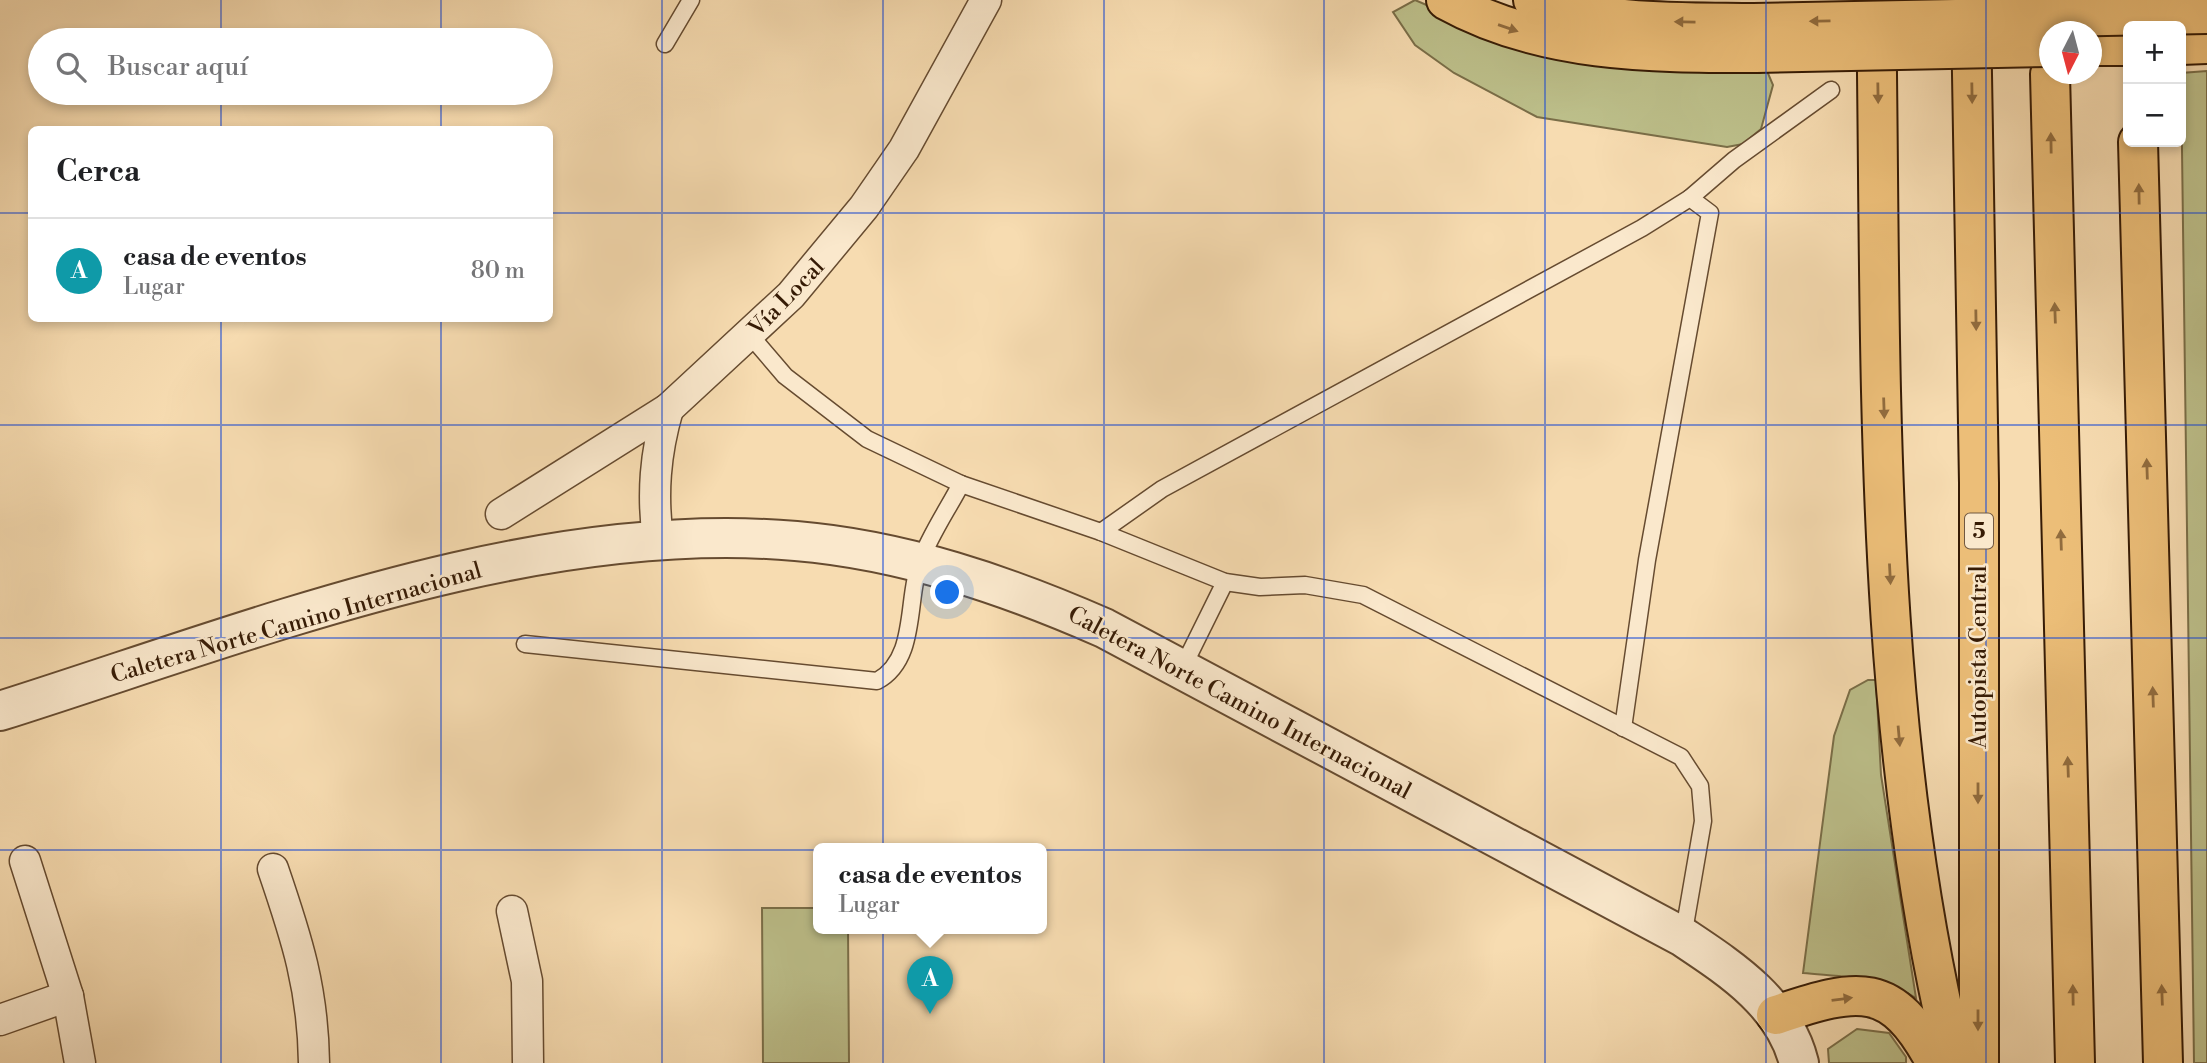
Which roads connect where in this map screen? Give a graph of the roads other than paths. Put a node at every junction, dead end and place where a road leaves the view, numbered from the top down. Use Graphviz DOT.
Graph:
graph roads {
  1 [pos="691,0"];
  2 [pos="986,0"];
  3 [pos="1446,0"];
  4 [pos="1533,0"];
  5 [pos="1876,0"];
  6 [pos="1971,0"];
  7 [pos="2049,0"];
  8 [pos="2134,0"];
  9 [pos="2207,14"];
  10 [pos="2049,21"];
  11 [pos="2135,21"];
  12 [pos="1755,38"];
  13 [pos="665,44"];
  14 [pos="2207,44"];
  15 [pos="2186,45"];
  16 [pos="2123,46"];
  17 [pos="2039,47"];
  18 [pos="2102,47"];
  19 [pos="2050,84"];
  20 [pos="1831,90"];
  21 [pos="2138,147"];
  22 [pos="1690,198"];
  23 [pos="750,335"];
  24 [pos="668,410"];
  25 [pos="961,484"];
  26 [pos="501,514"];
  27 [pos="1101,532"];
  28 [pos="658,540"];
  29 [pos="920,562"];
  30 [pos="1225,582"];
  31 [pos="525,644"];
  32 [pos="1182,669"];
  33 [pos="0,711"];
  34 [pos="1623,728"];
  35 [pos="25,861"];
  36 [pos="273,869"];
  37 [pos="512,911"];
  38 [pos="1683,937"];
  39 [pos="68,996"];
  40 [pos="1776,1015"];
  41 [pos="0,1020"];
  42 [pos="80,1063"];
  43 [pos="314,1063"];
  44 [pos="528,1063"];
  45 [pos="1799,1063"];
  46 [pos="1936,1063"];
  47 [pos="1955,1063"];
  48 [pos="1979,1063"];
  49 [pos="2075,1063"];
  50 [pos="2164,1063"];
  1 -- 13 [label="lane"];
  2 -- 23 [label="street, Vía Local"];
  3 -- 12 [label="main road, one-way"];
  12 -- 4 [label="main road, one-way"];
  5 -- 47 [label="main road, one-way"];
  6 -- 48 [label="main road, Autopista Central / 5, one-way"];
  7 -- 10 [label="main road"];
  8 -- 11 [label="main road"];
  9 -- 12 [label="main road, one-way, bridge"];
  12 -- 17 [label="main road, bridge"];
  14 -- 15 [label="main road"];
  16 -- 18 [label="main road"];
  49 -- 19 [label="main road, one-way"];
  20 -- 22 [label="lane"];
  50 -- 21 [label="main road, one-way"];
  22 -- 27 [label="lane"];
  22 -- 34 [label="lane"];
  23 -- 24 [label="street, Vía Local"];
  23 -- 25 [label="lane"];
  24 -- 26 [label="street, Vía Local"];
  24 -- 28 [label="street"];
  25 -- 27 [label="lane"];
  25 -- 29 [label="lane"];
  27 -- 30 [label="lane"];
  28 -- 29 [label="street, Caletera Norte Camino Internacional"];
  28 -- 33 [label="street, Caletera Norte Camino Internacional"];
  29 -- 31 [label="lane"];
  29 -- 32 [label="street, Caletera Norte Camino Internacional"];
  30 -- 32 [label="lane"];
  30 -- 34 [label="lane"];
  32 -- 38 [label="street, Caletera Norte Camino Internacional"];
  34 -- 38 [label="lane"];
  35 -- 39 [label="street"];
  36 -- 43 [label="street"];
  37 -- 44 [label="street"];
  38 -- 40 [label="street, Caletera Norte Camino Internacional"];
  39 -- 41 [label="street"];
  39 -- 42 [label="street"];
  40 -- 45 [label="street, Caletera Norte Camino Internacional"];
  40 -- 46 [label="main road, one-way"];
}
